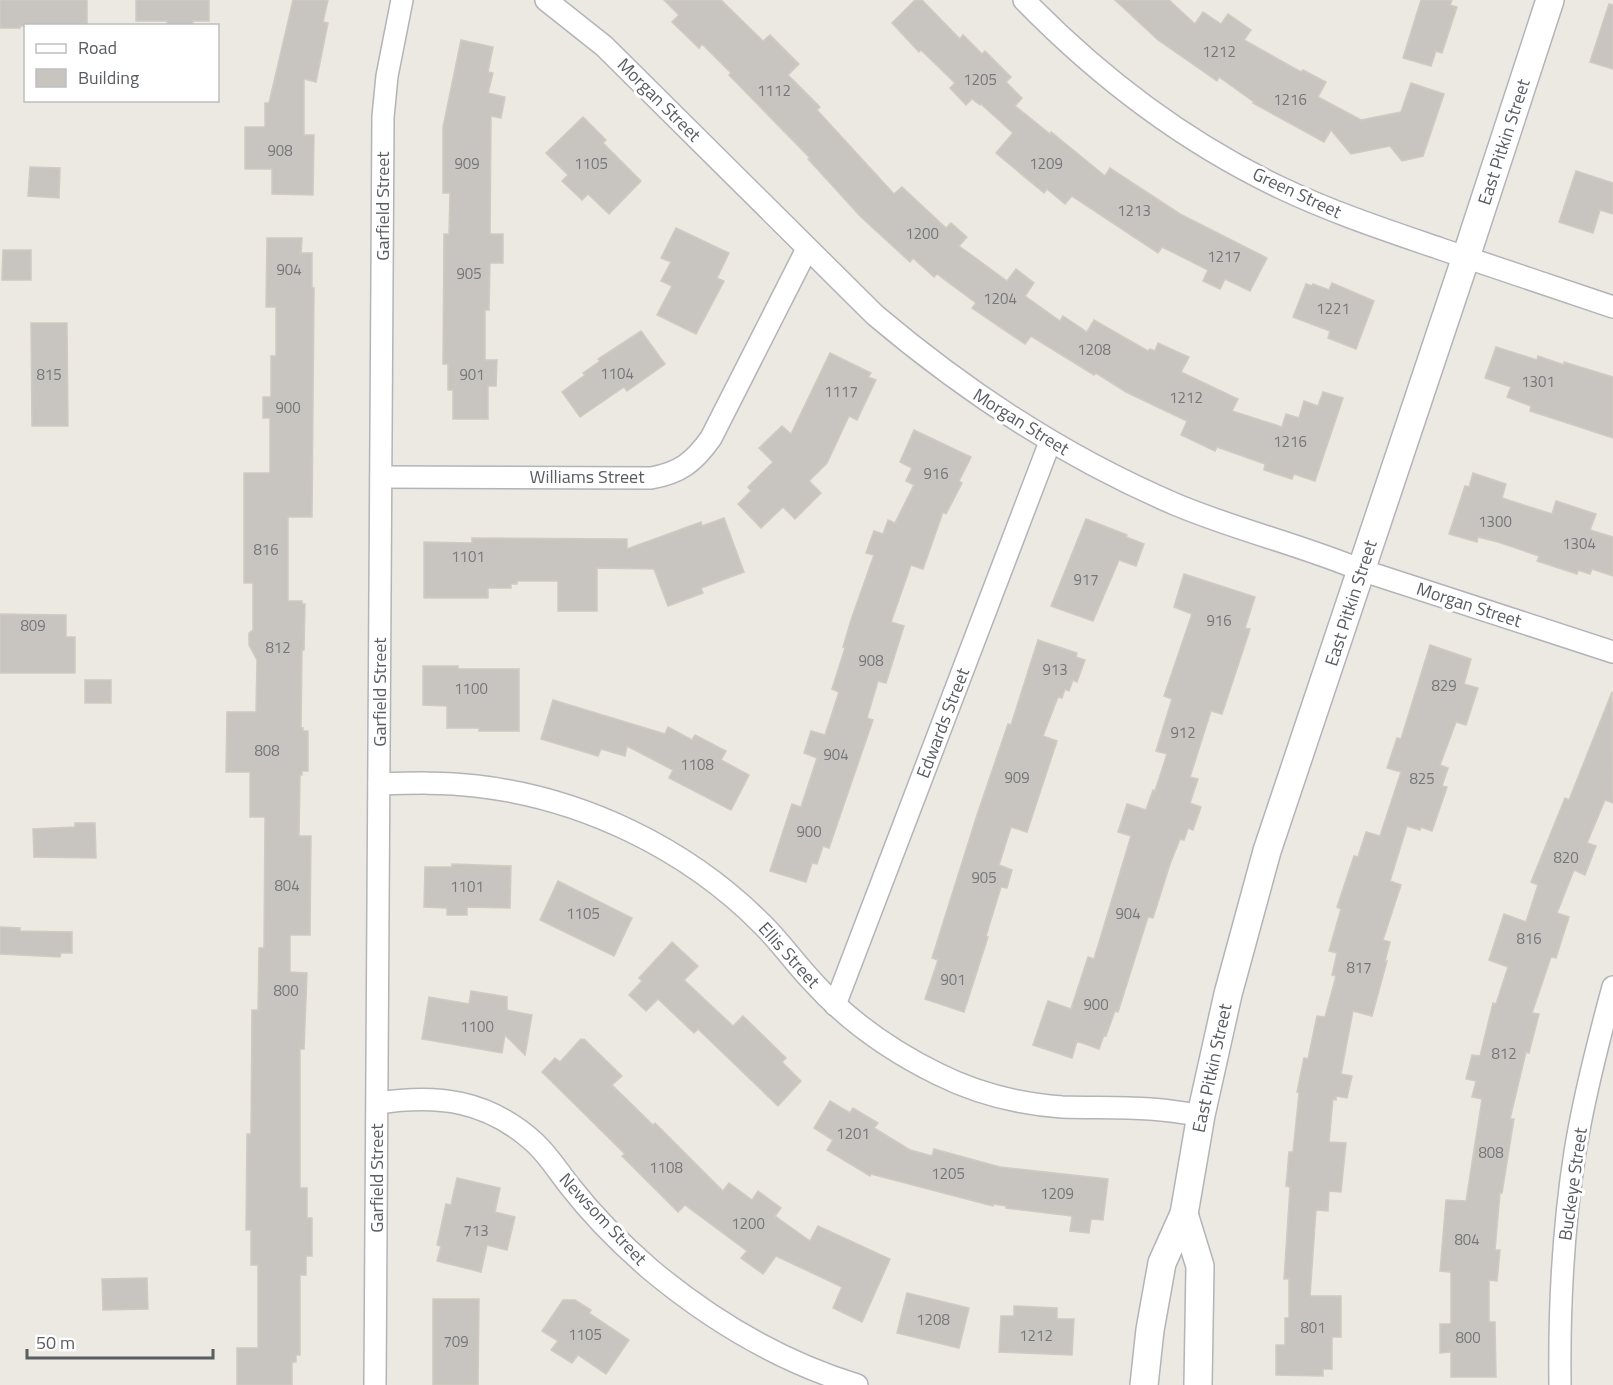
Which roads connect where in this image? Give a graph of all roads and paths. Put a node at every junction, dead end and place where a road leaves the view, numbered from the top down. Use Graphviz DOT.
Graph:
graph roads {
  1 [pos="402,0"];
  2 [pos="546,0"];
  3 [pos="1024,0"];
  4 [pos="1550,0"];
  5 [pos="807,249"];
  6 [pos="1466,257"];
  7 [pos="1613,307"];
  8 [pos="1050,442"];
  9 [pos="381,477"];
  10 [pos="1361,570"];
  11 [pos="1613,651"];
  12 [pos="379,784"];
  13 [pos="1613,987"];
  14 [pos="835,1005"];
  15 [pos="378,1103"];
  16 [pos="1201,1115"];
  17 [pos="1184,1214"];
  18 [pos="375,1385"];
  19 [pos="857,1385"];
  20 [pos="1144,1385"];
  21 [pos="1198,1385"];
  22 [pos="1560,1385"];
  1 -- 9 [label="street, Garfield Street"];
  2 -- 5 [label="street, Morgan Street"];
  3 -- 6 [label="street, Green Street"];
  4 -- 6 [label="street, East Pitkin Street"];
  5 -- 8 [label="street, Morgan Street"];
  5 -- 9 [label="street, Williams Street"];
  6 -- 7 [label="street, Green Street"];
  6 -- 10 [label="street, East Pitkin Street"];
  8 -- 10 [label="street, Morgan Street"];
  8 -- 14 [label="street, Edwards Street"];
  9 -- 12 [label="street, Garfield Street"];
  10 -- 11 [label="street, Morgan Street"];
  10 -- 16 [label="street, East Pitkin Street"];
  12 -- 14 [label="street, Ellis Street"];
  12 -- 15 [label="street, Garfield Street"];
  13 -- 22 [label="street, Buckeye Street"];
  14 -- 16 [label="street, Ellis Street"];
  15 -- 18 [label="street, Garfield Street"];
  15 -- 19 [label="street, Newsom Street"];
  16 -- 17 [label="street, East Pitkin Street"];
  17 -- 20 [label="street, East Pitkin Street"];
  17 -- 21 [label="street, East Pitkin Street"];
}
